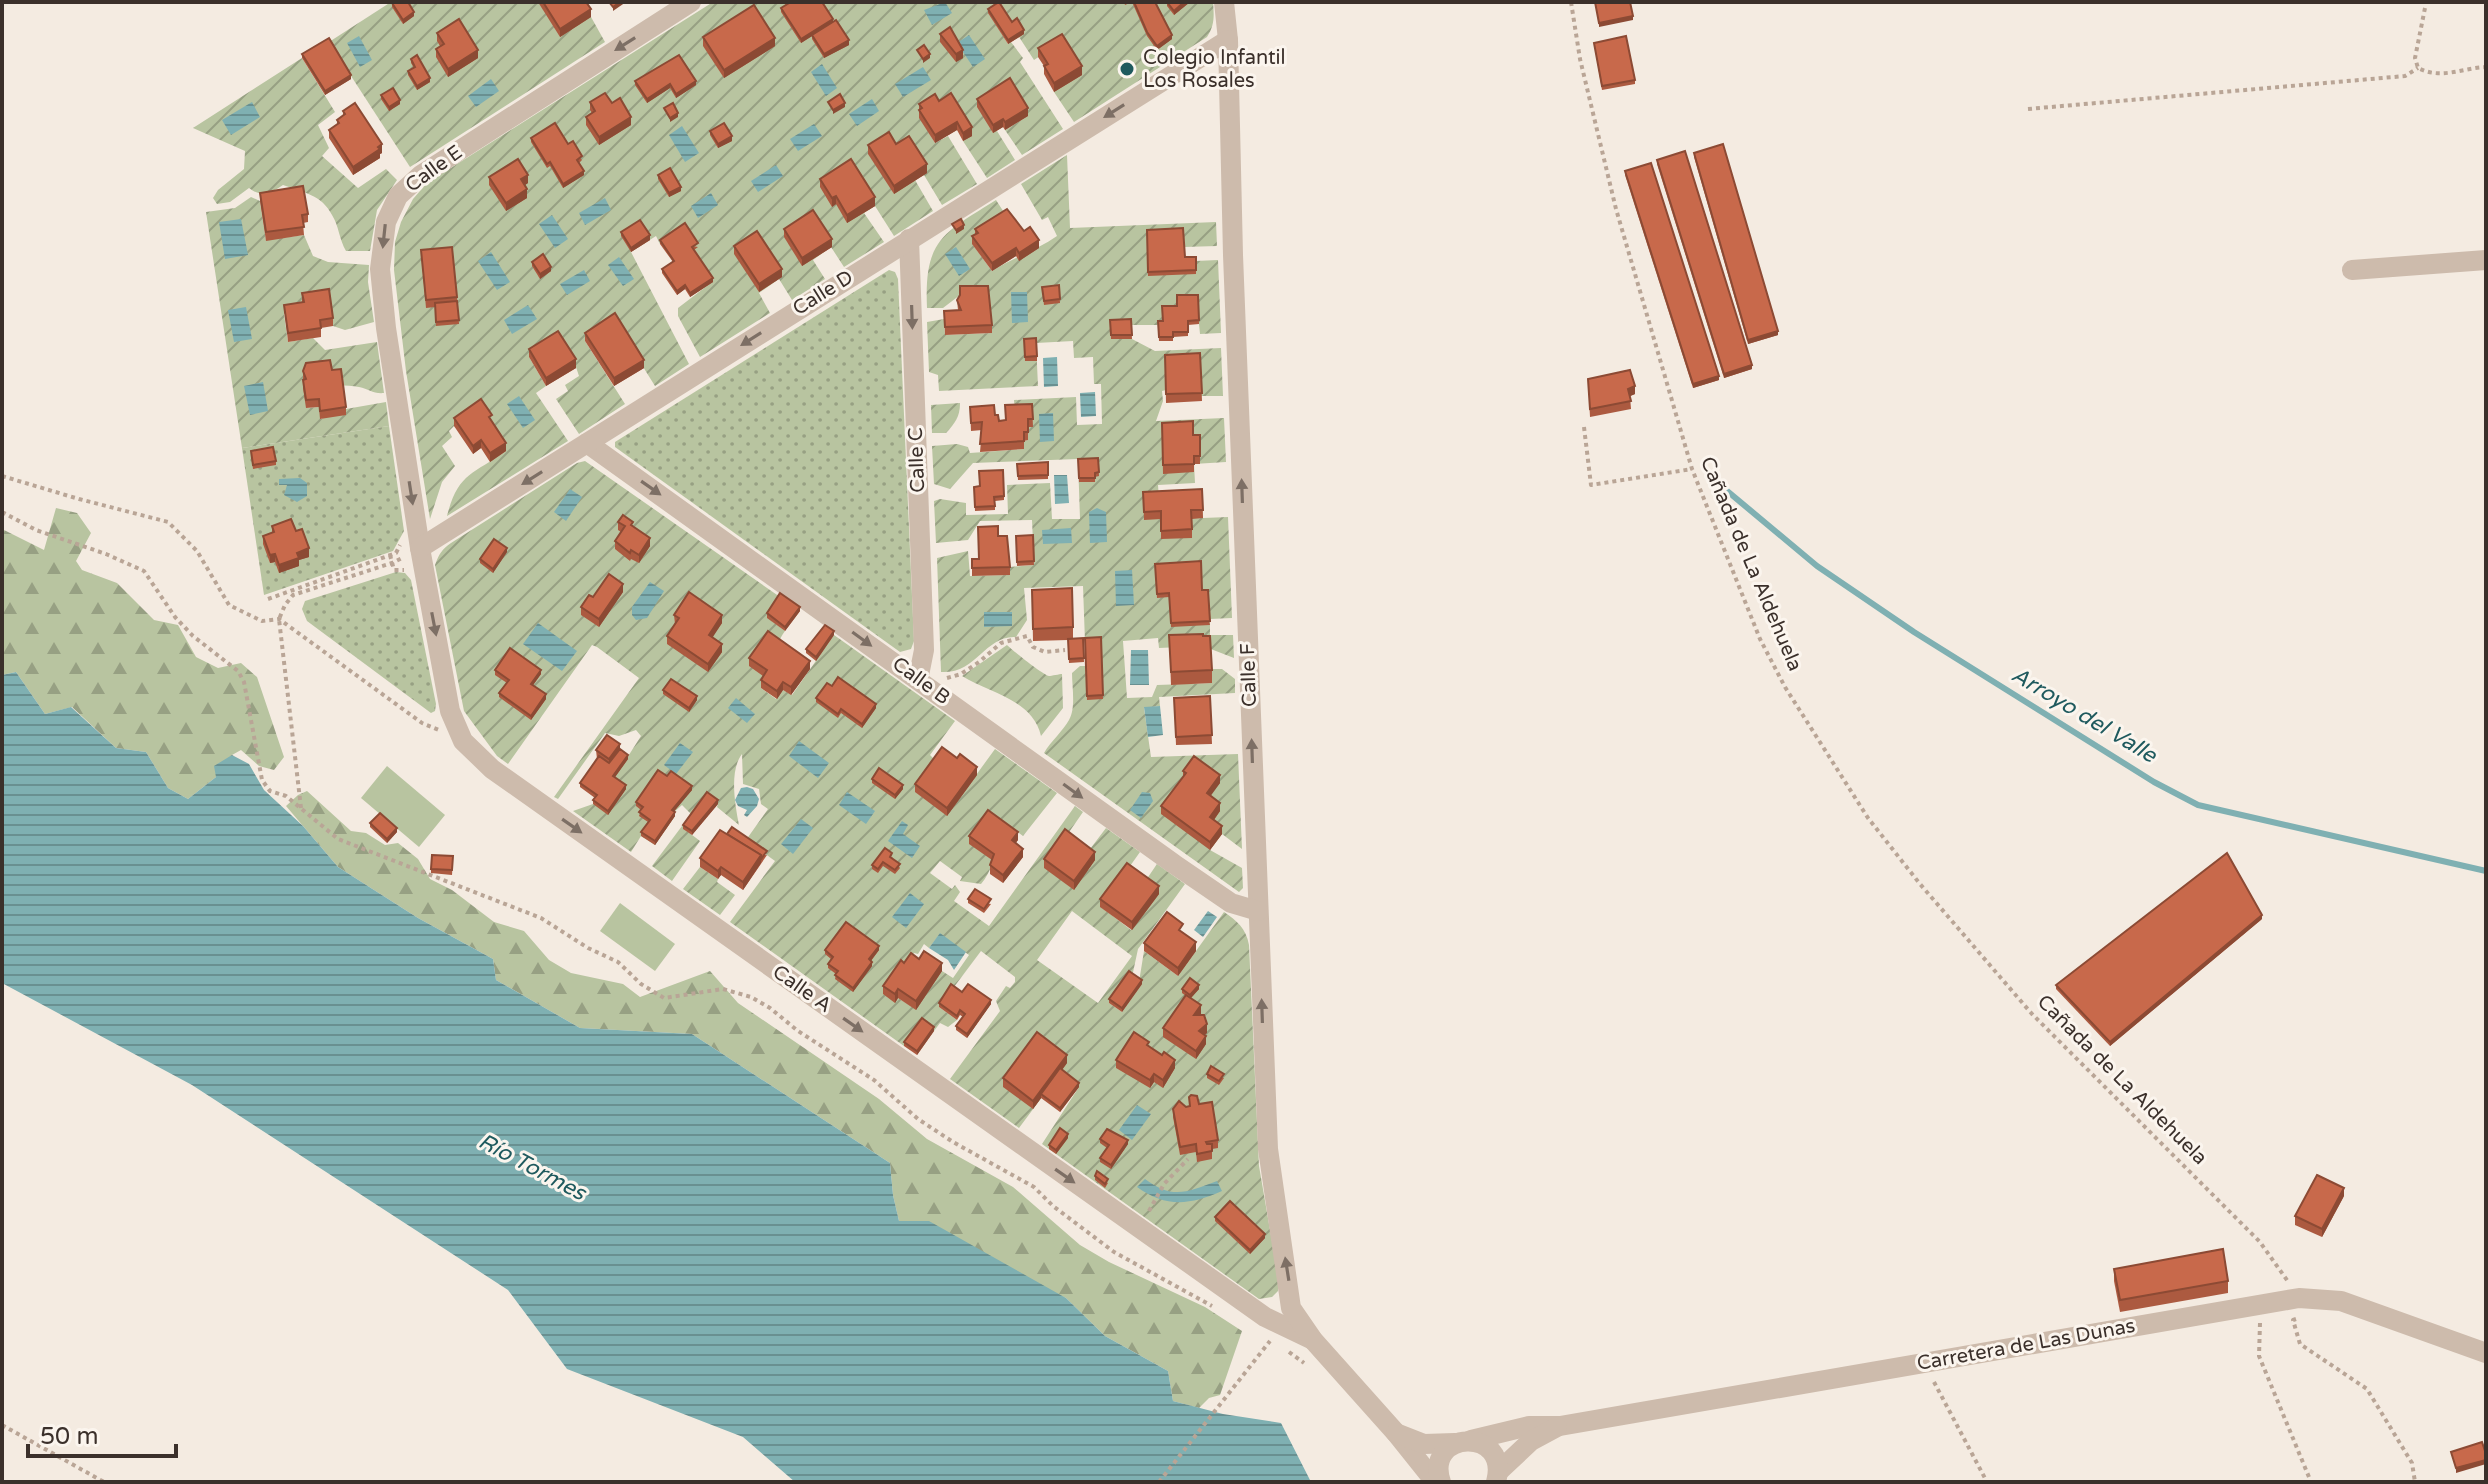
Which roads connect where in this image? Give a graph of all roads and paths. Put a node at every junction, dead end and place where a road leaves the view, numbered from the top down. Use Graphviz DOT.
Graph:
graph roads {
  1 [pos="691,2"];
  2 [pos="1224,2"];
  3 [pos="1571,2"];
  4 [pos="2425,8"];
  5 [pos="1228,40"];
  6 [pos="2486,67"];
  7 [pos="2418,68"];
  8 [pos="2028,109"];
  9 [pos="909,239"];
  10 [pos="2486,260"];
  11 [pos="2352,270"];
  12 [pos="1584,427"];
  13 [pos="587,443"];
  14 [pos="1692,469"];
  15 [pos="2,476"];
  16 [pos="2,512"];
  17 [pos="410,545"];
  18 [pos="390,555"];
  19 [pos="392,563"];
  20 [pos="394,570"];
  21 [pos="268,599"];
  22 [pos="279,619"];
  23 [pos="1065,650"];
  24 [pos="918,680"];
  25 [pos="946,686"];
  26 [pos="422,723"];
  27 [pos="301,809"];
  28 [pos="1258,911"];
  29 [pos="1188,1159"];
  30 [pos="1156,1200"];
  31 [pos="2266,1303"];
  32 [pos="2303,1307"];
  33 [pos="1216,1308"];
  34 [pos="1259,1334"];
  35 [pos="1313,1340"];
  36 [pos="1270,1341"];
  37 [pos="2486,1353"];
  38 [pos="1926,1363"];
  39 [pos="1311,1370"];
  40 [pos="2,1425"];
  41 [pos="1560,1426"];
  42 [pos="1396,1433"];
  43 [pos="1463,1442"];
  44 [pos="1497,1477"];
  45 [pos="104,1482"];
  46 [pos="1159,1482"];
  47 [pos="1439,1482"];
  48 [pos="1987,1482"];
  49 [pos="2311,1482"];
  50 [pos="2415,1482"];
  1 -- 17 [label="street, Calle E, one-way"];
  2 -- 5 [label="street, Calle F"];
  3 -- 14 [label="path, Cañada de La Aldehuela"];
  4 -- 7 [label="path"];
  5 -- 9 [label="street, Calle D, one-way"];
  28 -- 5 [label="street, Calle F, one-way"];
  6 -- 7 [label="path"];
  7 -- 8 [label="path"];
  9 -- 13 [label="street, Calle D, one-way"];
  9 -- 24 [label="street, Calle C, one-way"];
  10 -- 11 [label="street"];
  12 -- 14 [label="path"];
  13 -- 17 [label="street, Calle D, one-way"];
  13 -- 24 [label="street, Calle B, one-way"];
  14 -- 32 [label="path, Cañada de La Aldehuela"];
  15 -- 22 [label="path"];
  16 -- 27 [label="path"];
  17 -- 18 [label="path"];
  17 -- 35 [label="street, Calle A, one-way"];
  18 -- 19 [label="path"];
  18 -- 21 [label="path"];
  19 -- 20 [label="path"];
  19 -- 22 [label="path"];
  22 -- 26 [label="path"];
  22 -- 27 [label="path"];
  23 -- 25 [label="path"];
  24 -- 28 [label="street, Calle B, one-way"];
  27 -- 33 [label="path"];
  35 -- 28 [label="street, Calle F, one-way"];
  29 -- 30 [label="path"];
  31 -- 32 [label="street, Carretera de Las Dunas"];
  31 -- 38 [label="street, Carretera de Las Dunas"];
  31 -- 49 [label="path"];
  32 -- 37 [label="street, Carretera de Las Dunas"];
  32 -- 50 [label="path"];
  34 -- 36 [label="path"];
  35 -- 42 [label="street"];
  36 -- 39 [label="path"];
  36 -- 46 [label="path"];
  38 -- 41 [label="street, Carretera de Las Dunas"];
  38 -- 48 [label="path"];
  40 -- 45 [label="path"];
  41 -- 43 [label="street, Carretera de Las Dunas"];
  41 -- 44 [label="street, Carretera de Las Dunas"];
  42 -- 43 [label="street, Carretera de Las Dunas"];
  42 -- 47 [label="street"];
  43 -- 44 [label="street"];
  43 -- 47 [label="street"];
}
